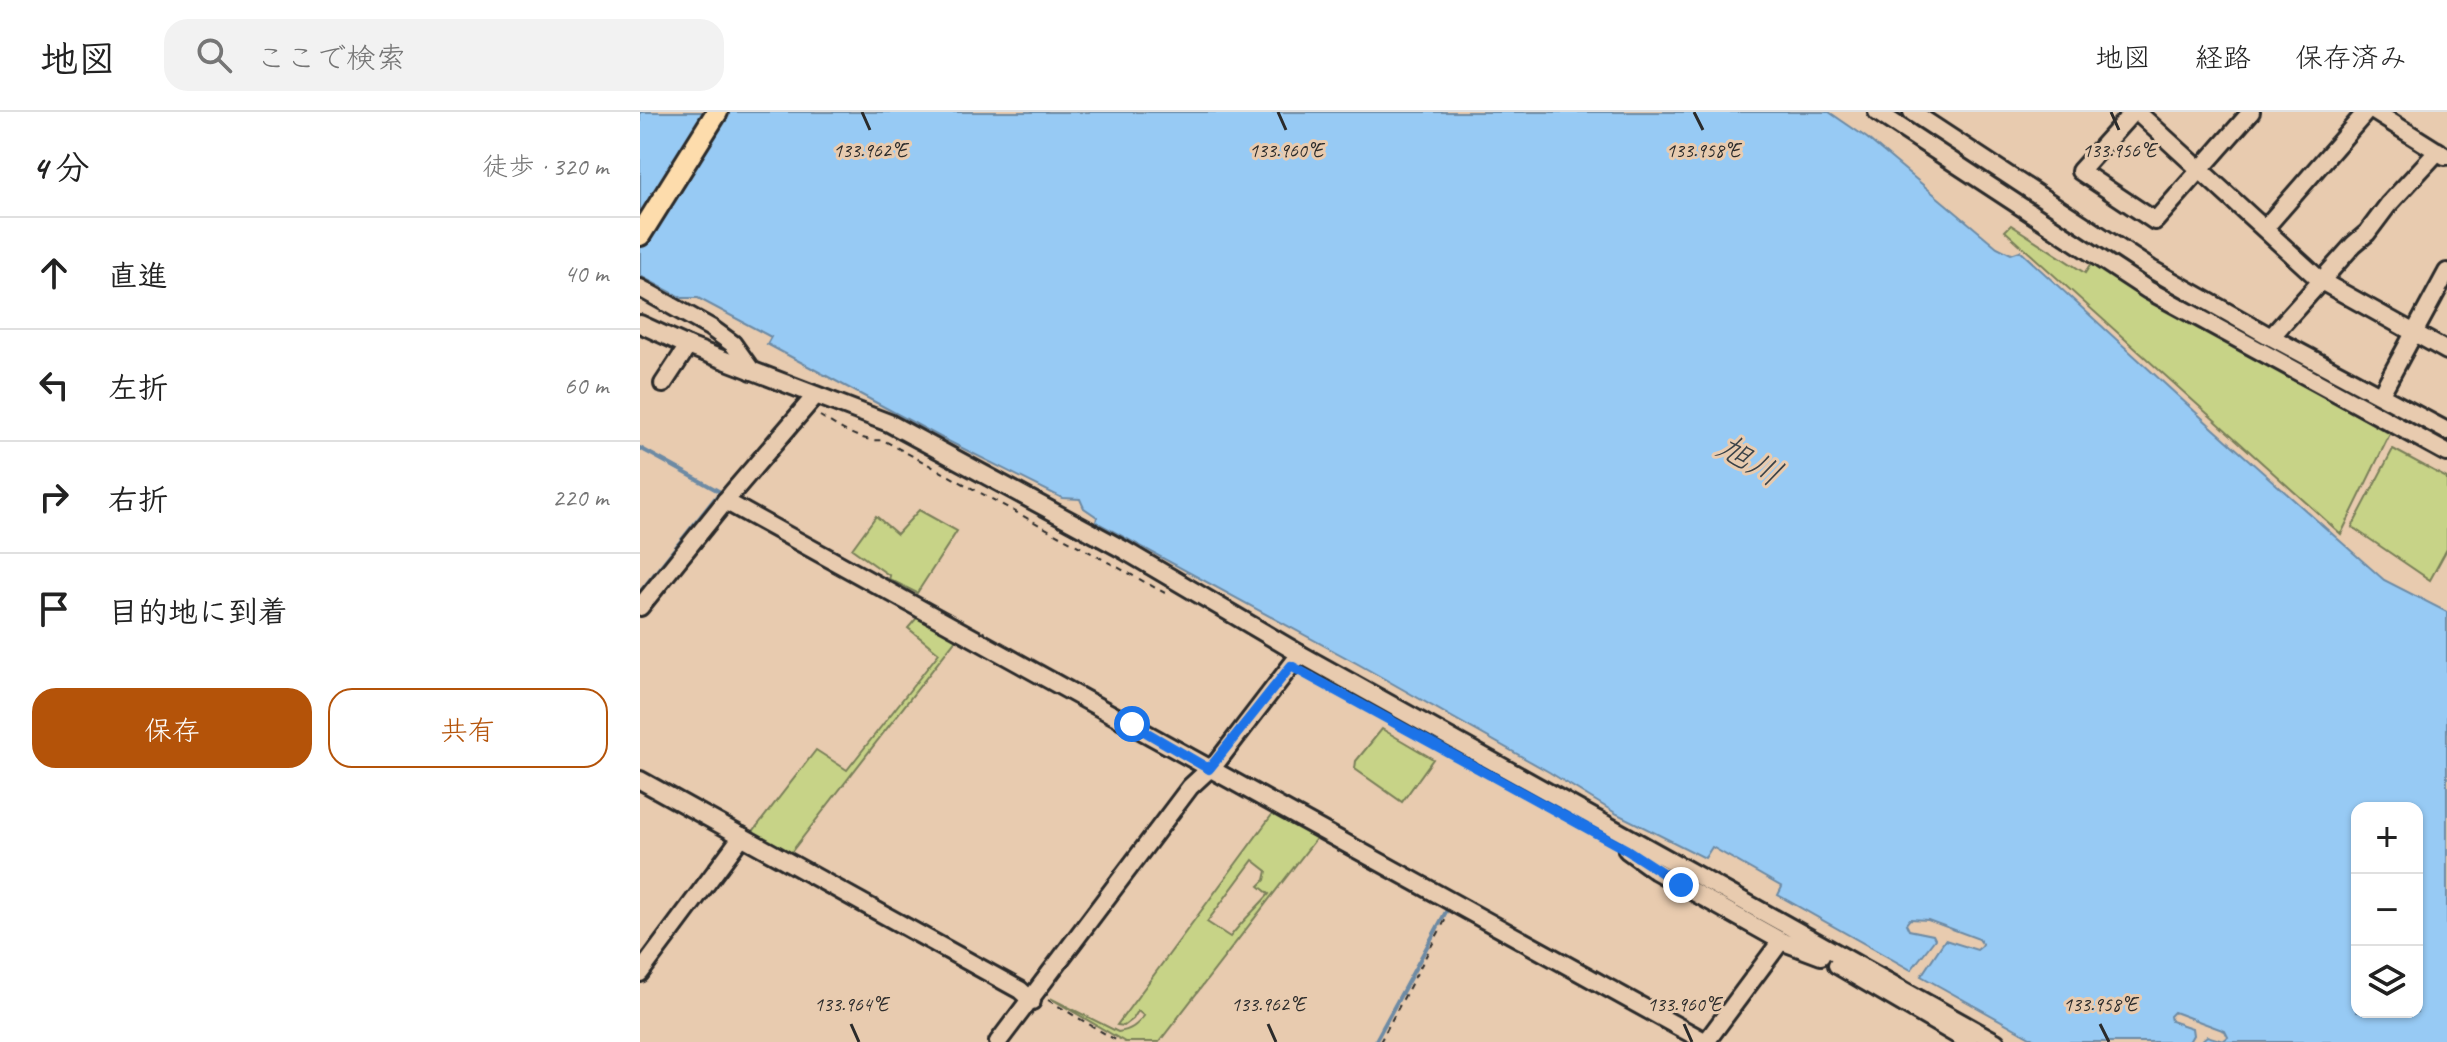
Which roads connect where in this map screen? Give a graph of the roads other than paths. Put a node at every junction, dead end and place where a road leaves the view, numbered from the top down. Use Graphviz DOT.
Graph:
graph roads {
  1 [pos="717,112"];
  2 [pos="1877,112"];
  3 [pos="1912,112"];
  4 [pos="2135,112"];
  5 [pos="2251,112"];
  6 [pos="2366,112"];
  7 [pos="2375,112"];
  8 [pos="2442,154"];
  9 [pos="2200,169"];
  10 [pos="2265,228"];
  11 [pos="640,235"];
  12 [pos="2447,272"];
  13 [pos="2321,281"];
  14 [pos="640,288"];
  15 [pos="640,324"];
  16 [pos="2414,333"];
  17 [pos="2271,337"];
  18 [pos="688,346"];
  19 [pos="2447,351"];
  20 [pos="753,372"];
  21 [pos="663,384"];
  22 [pos="2381,394"];
  23 [pos="810,401"];
  24 [pos="2447,431"];
  25 [pos="2447,453"];
  26 [pos="728,498"];
  27 [pos="640,607"];
  28 [pos="1300,654"];
  29 [pos="1209,766"];
  30 [pos="640,780"];
  31 [pos="742,836"];
  32 [pos="1633,840"];
  33 [pos="1781,941"];
  34 [pos="1831,956"];
  35 [pos="640,973"];
  36 [pos="1031,997"];
  37 [pos="1708,1039"];
  38 [pos="998,1042"];
  39 [pos="1969,1042"];
  40 [pos="1996,1042"];
  1 -- 11 [label="main road"];
  2 -- 25 [label="street"];
  3 -- 17 [label="street"];
  4 -- 9 [label="street"];
  4 -- 9 [label="street"];
  5 -- 9 [label="street"];
  6 -- 10 [label="street"];
  7 -- 8 [label="street"];
  8 -- 13 [label="street"];
  9 -- 10 [label="street"];
  10 -- 13 [label="street"];
  12 -- 16 [label="street"];
  13 -- 16 [label="street"];
  13 -- 17 [label="street"];
  14 -- 20 [label="street"];
  15 -- 18 [label="street"];
  16 -- 19 [label="street"];
  16 -- 22 [label="street"];
  17 -- 22 [label="street"];
  18 -- 20 [label="street"];
  18 -- 21 [label="street"];
  20 -- 23 [label="street"];
  22 -- 24 [label="street"];
  23 -- 26 [label="street"];
  23 -- 28 [label="street"];
  26 -- 27 [label="street"];
  26 -- 29 [label="street"];
  28 -- 29 [label="street"];
  28 -- 32 [label="street"];
  29 -- 36 [label="street"];
  29 -- 37 [label="street"];
  30 -- 31 [label="street"];
  31 -- 35 [label="street"];
  31 -- 36 [label="street"];
  32 -- 33 [label="street"];
  32 -- 34 [label="street"];
  33 -- 34 [label="street"];
  33 -- 37 [label="street"];
  34 -- 39 [label="street"];
  34 -- 40 [label="street"];
  36 -- 38 [label="street"];
}
